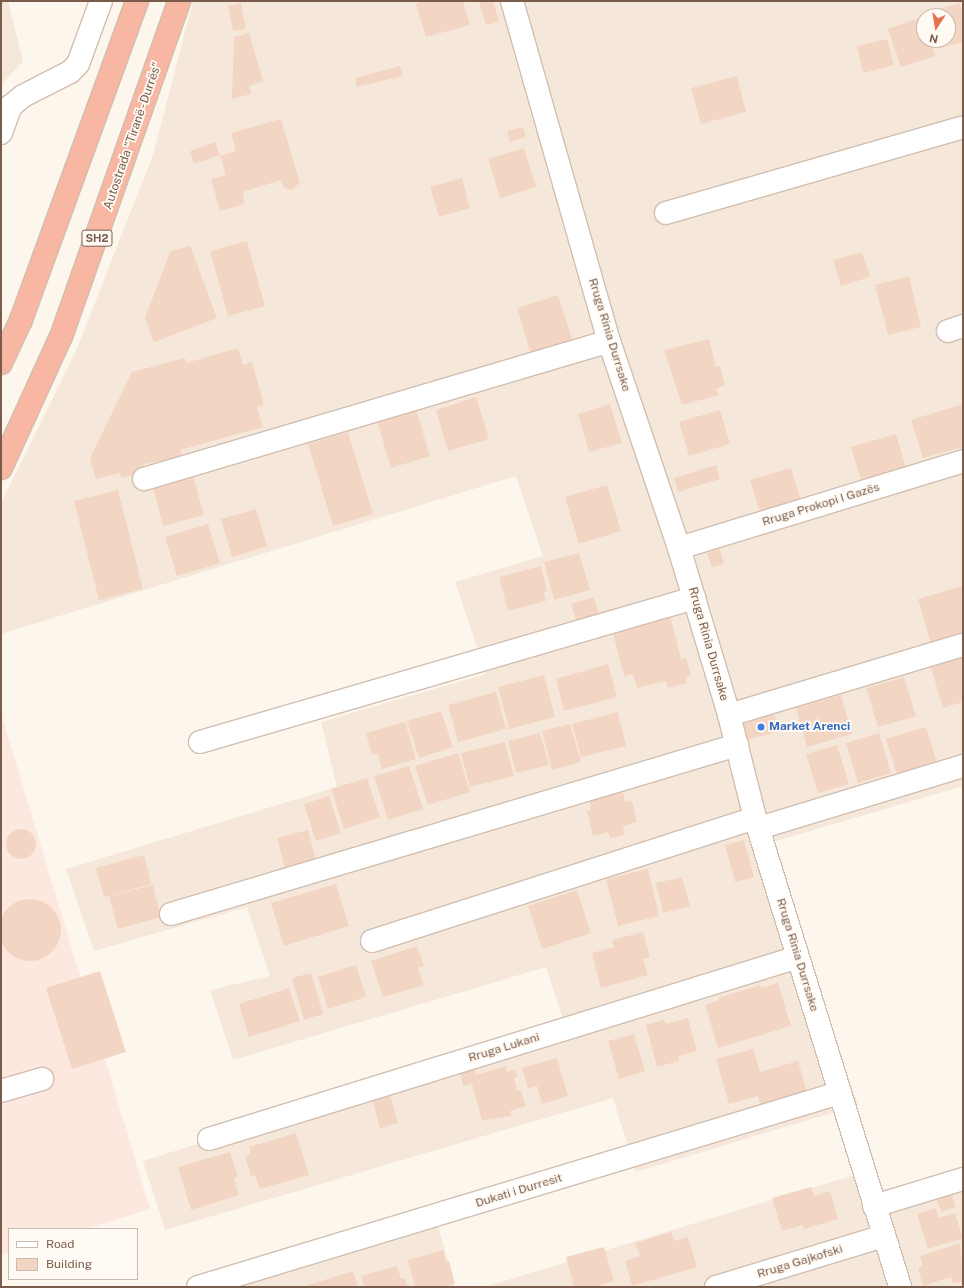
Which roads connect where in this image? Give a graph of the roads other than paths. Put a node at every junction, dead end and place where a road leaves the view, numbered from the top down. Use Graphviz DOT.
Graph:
graph roads {
  1 [pos="101,1"];
  2 [pos="137,1"];
  3 [pos="179,1"];
  4 [pos="512,1"];
  5 [pos="963,127"];
  6 [pos="1,133"];
  7 [pos="666,214"];
  8 [pos="609,341"];
  9 [pos="1,363"];
  10 [pos="963,461"];
  11 [pos="1,468"];
  12 [pos="144,479"];
  13 [pos="679,548"];
  14 [pos="694,598"];
  15 [pos="963,645"];
  16 [pos="729,715"];
  17 [pos="200,742"];
  18 [pos="737,745"];
  19 [pos="963,766"];
  20 [pos="757,823"];
  21 [pos="171,914"];
  22 [pos="372,941"];
  23 [pos="798,957"];
  24 [pos="42,1079"];
  25 [pos="1,1091"];
  26 [pos="839,1093"];
  27 [pos="209,1139"];
  28 [pos="963,1179"];
  29 [pos="874,1206"];
  30 [pos="884,1236"];
  31 [pos="198,1287"];
  32 [pos="716,1287"];
  33 [pos="900,1287"];
  1 -- 6 [label="street"];
  2 -- 9 [label="highway"];
  3 -- 11 [label="highway, Autostrada \"Tiranë - Durrës\" / SH2"];
  4 -- 8 [label="street, Rruga Rinia Durrsake"];
  5 -- 7 [label="street"];
  8 -- 12 [label="street"];
  8 -- 13 [label="street, Rruga Rinia Durrsake"];
  10 -- 13 [label="street, Rruga Prokopi I Gazës"];
  13 -- 14 [label="street, Rruga Rinia Durrsake"];
  14 -- 16 [label="street, Rruga Rinia Durrsake"];
  14 -- 17 [label="street"];
  15 -- 16 [label="street"];
  16 -- 18 [label="street, Rruga Rinia Durrsake"];
  18 -- 20 [label="street, Rruga Rinia Durrsake"];
  18 -- 21 [label="street"];
  19 -- 20 [label="street"];
  20 -- 22 [label="street"];
  20 -- 23 [label="street, Rruga Rinia Durrsake"];
  23 -- 26 [label="street, Rruga Rinia Durrsake"];
  23 -- 27 [label="street, Rruga Lukani"];
  24 -- 25 [label="street"];
  26 -- 29 [label="street, Rruga Rinia Durrsake"];
  26 -- 31 [label="street, Dukati i Durresit"];
  28 -- 29 [label="street"];
  29 -- 30 [label="street, Rruga Rinia Durrsake"];
  30 -- 32 [label="street, Rruga Gajkofski"];
  30 -- 33 [label="street, Rruga Rinia Durrsake"];
}
